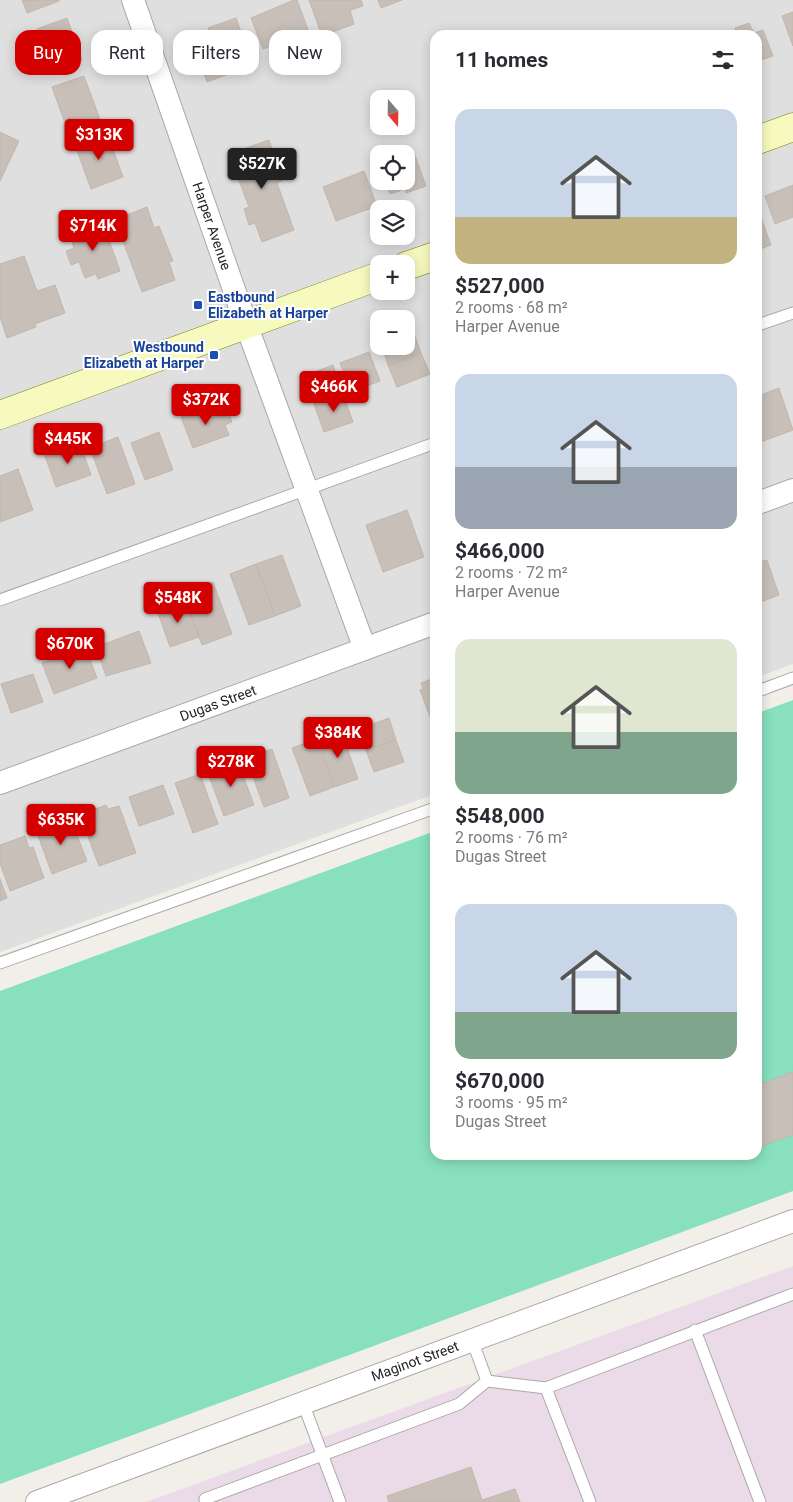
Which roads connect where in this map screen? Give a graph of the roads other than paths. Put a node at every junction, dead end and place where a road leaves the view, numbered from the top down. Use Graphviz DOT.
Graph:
graph roads {
  1 [pos="136,1"];
  2 [pos="793,127"];
  3 [pos="762,139"];
  4 [pos="430,258"];
  5 [pos="415,263"];
  6 [pos="370,279"];
  7 [pos="793,312"];
  8 [pos="246,324"];
  9 [pos="762,324"];
  10 [pos="0,415"];
  11 [pos="430,445"];
  12 [pos="306,490"];
  13 [pos="793,490"];
  14 [pos="762,502"];
  15 [pos="0,600"];
  16 [pos="430,625"];
  17 [pos="365,649"];
  18 [pos="793,678"];
  19 [pos="762,690"];
  20 [pos="0,783"];
  21 [pos="430,810"];
  22 [pos="0,963"];
  23 [pos="793,1221"];
  24 [pos="793,1294"];
  25 [pos="695,1330"];
  26 [pos="472,1340"];
  27 [pos="486,1382"];
  28 [pos="546,1388"];
  29 [pos="303,1403"];
  30 [pos="322,1455"];
  31 [pos="63,1497"];
  32 [pos="205,1498"];
  33 [pos="37,1502"];
  34 [pos="340,1502"];
  35 [pos="590,1502"];
  36 [pos="760,1502"];
  1 -- 8 [label="street, Harper Avenue"];
  2 -- 3 [label="street"];
  4 -- 5 [label="street"];
  6 -- 8 [label="street"];
  7 -- 9 [label="lane"];
  8 -- 10 [label="street"];
  8 -- 12 [label="street, Harper Avenue"];
  11 -- 12 [label="lane"];
  12 -- 15 [label="lane"];
  12 -- 17 [label="street, Harper Avenue"];
  13 -- 14 [label="street"];
  16 -- 17 [label="street, Dugas Street"];
  17 -- 20 [label="street, Dugas Street"];
  18 -- 19 [label="lane"];
  21 -- 22 [label="lane"];
  23 -- 26 [label="street, Maginot Street"];
  24 -- 25 [label="lane"];
  25 -- 28 [label="lane"];
  25 -- 36 [label="lane"];
  26 -- 27 [label="lane"];
  26 -- 29 [label="street, Maginot Street"];
  27 -- 28 [label="lane"];
  27 -- 30 [label="lane"];
  28 -- 35 [label="lane"];
  29 -- 30 [label="lane"];
  29 -- 31 [label="street, Maginot Street"];
  30 -- 32 [label="lane"];
  30 -- 34 [label="lane"];
  31 -- 33 [label="street, Maginot Street"];
}
